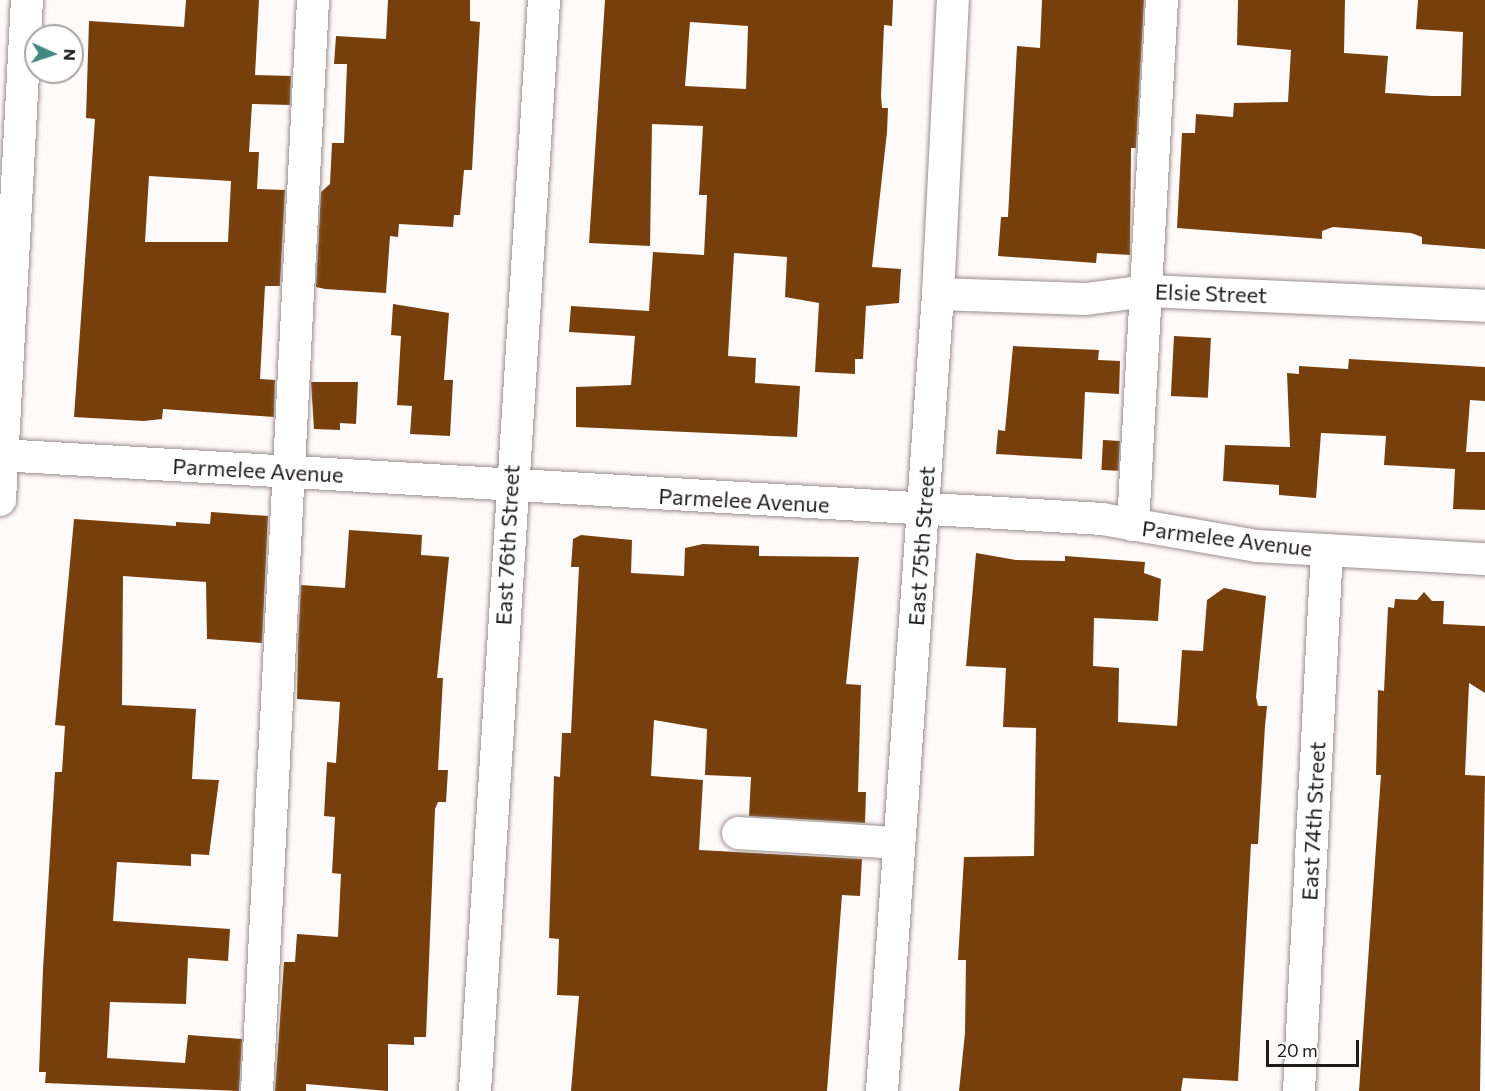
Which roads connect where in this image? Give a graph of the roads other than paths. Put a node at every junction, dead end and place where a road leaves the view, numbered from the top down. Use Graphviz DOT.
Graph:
graph roads {
  1 [pos="27,0"];
  2 [pos="313,0"];
  3 [pos="544,0"];
  4 [pos="953,0"];
  5 [pos="1162,0"];
  6 [pos="1147,291"];
  7 [pos="938,294"];
  8 [pos="1485,306"];
  9 [pos="1,455"];
  10 [pos="291,472"];
  11 [pos="511,486"];
  12 [pos="0,500"];
  13 [pos="924,511"];
  14 [pos="1133,525"];
  15 [pos="1327,550"];
  16 [pos="1485,559"];
  17 [pos="738,833"];
  18 [pos="899,843"];
  19 [pos="257,1091"];
  20 [pos="475,1091"];
  21 [pos="882,1091"];
  22 [pos="1299,1091"];
  1 -- 9 [label="street"];
  2 -- 10 [label="street"];
  3 -- 11 [label="street, East 76th Street"];
  4 -- 7 [label="street, East 75th Street"];
  5 -- 6 [label="street"];
  6 -- 7 [label="street, Elsie Street"];
  6 -- 8 [label="street, Elsie Street"];
  6 -- 14 [label="street"];
  7 -- 13 [label="street, East 75th Street"];
  9 -- 10 [label="street, Parmelee Avenue"];
  9 -- 12 [label="street"];
  10 -- 11 [label="street, Parmelee Avenue"];
  10 -- 19 [label="street"];
  11 -- 13 [label="street, Parmelee Avenue"];
  11 -- 20 [label="street, East 76th Street"];
  13 -- 14 [label="street, Parmelee Avenue"];
  13 -- 18 [label="street, East 75th Street"];
  14 -- 15 [label="street, Parmelee Avenue"];
  15 -- 16 [label="street, Parmelee Avenue"];
  15 -- 22 [label="street, East 74th Street"];
  17 -- 18 [label="street"];
  18 -- 21 [label="street, East 75th Street"];
}
